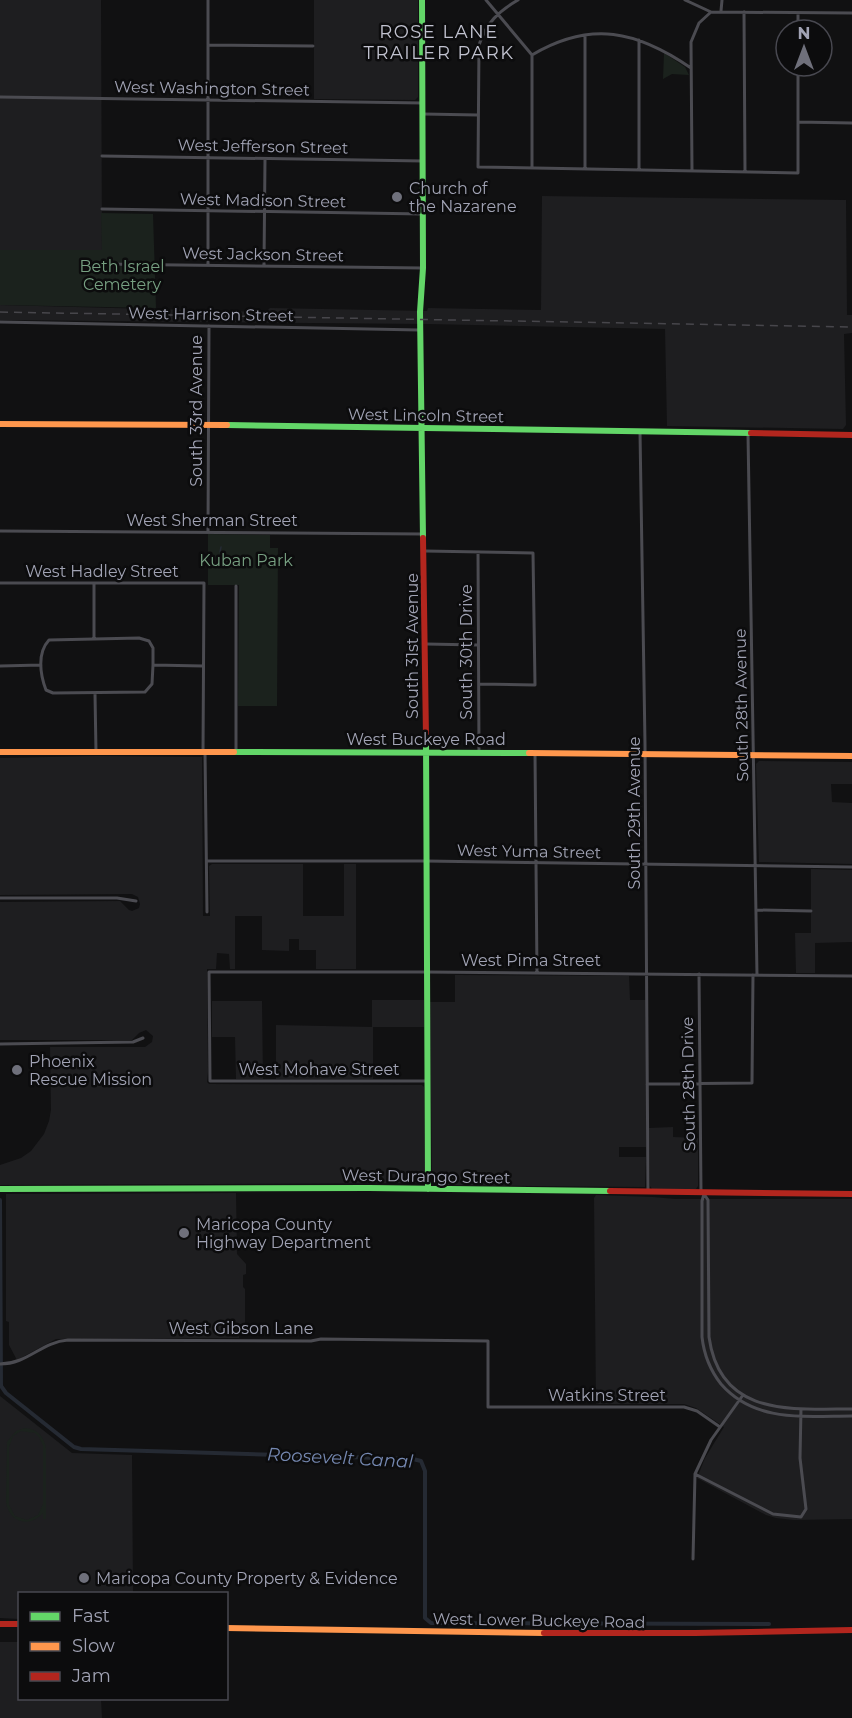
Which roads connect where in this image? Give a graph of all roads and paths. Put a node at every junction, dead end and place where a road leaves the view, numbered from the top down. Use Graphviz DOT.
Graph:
graph roads {
  1 [pos="208,0"];
  2 [pos="422,0"];
  3 [pos="486,0"];
  4 [pos="519,0"];
  5 [pos="685,0"];
  6 [pos="722,0"];
  7 [pos="722,11"];
  8 [pos="711,12"];
  9 [pos="744,12"];
  10 [pos="498,13"];
  11 [pos="798,13"];
  12 [pos="852,13"];
  13 [pos="798,18"];
  14 [pos="585,35"];
  15 [pos="639,40"];
  16 [pos="208,45"];
  17 [pos="313,46"];
  18 [pos="532,55"];
  19 [pos="691,68"];
  20 [pos="798,78"];
  21 [pos="0,98"];
  22 [pos="207,100"];
  23 [pos="423,103"];
  24 [pos="423,114"];
  25 [pos="478,115"];
  26 [pos="798,122"];
  27 [pos="852,123"];
  28 [pos="102,156"];
  29 [pos="207,158"];
  30 [pos="265,159"];
  31 [pos="423,161"];
  32 [pos="532,168"];
  33 [pos="585,169"];
  34 [pos="639,170"];
  35 [pos="692,171"];
  36 [pos="745,172"];
  37 [pos="102,209"];
  38 [pos="208,211"];
  39 [pos="264,212"];
  40 [pos="423,214"];
  41 [pos="102,264"];
  42 [pos="208,264"];
  43 [pos="264,265"];
  44 [pos="423,268"];
  45 [pos="0,322"];
  46 [pos="209,326"];
  47 [pos="421,330"];
  48 [pos="0,424"];
  49 [pos="207,425"];
  50 [pos="422,429"];
  51 [pos="640,432"];
  52 [pos="748,434"];
  53 [pos="852,435"];
  54 [pos="0,531"];
  55 [pos="208,532"];
  56 [pos="423,534"];
  57 [pos="425,551"];
  58 [pos="478,552"];
  59 [pos="0,583"];
  60 [pos="94,583"];
  61 [pos="236,586"];
  62 [pos="94,639"];
  63 [pos="425,644"];
  64 [pos="478,645"];
  65 [pos="41,665"];
  66 [pos="153,665"];
  67 [pos="0,666"];
  68 [pos="203,666"];
  69 [pos="479,684"];
  70 [pos="95,694"];
  71 [pos="0,752"];
  72 [pos="96,752"];
  73 [pos="204,752"];
  74 [pos="236,752"];
  75 [pos="426,752"];
  76 [pos="479,753"];
  77 [pos="535,753"];
  78 [pos="645,754"];
  79 [pos="754,756"];
  80 [pos="852,756"];
  81 [pos="207,861"];
  82 [pos="426,861"];
  83 [pos="536,863"];
  84 [pos="646,864"];
  85 [pos="755,865"];
  86 [pos="852,867"];
  87 [pos="0,898"];
  88 [pos="136,901"];
  89 [pos="756,910"];
  90 [pos="811,911"];
  91 [pos="207,912"];
  92 [pos="426,972"];
  93 [pos="537,973"];
  94 [pos="647,973"];
  95 [pos="699,974"];
  96 [pos="755,975"];
  97 [pos="852,976"];
  98 [pos="143,1038"];
  99 [pos="0,1044"];
  100 [pos="210,1081"];
  101 [pos="428,1081"];
  102 [pos="647,1084"];
  103 [pos="699,1084"];
  104 [pos="0,1189"];
  105 [pos="428,1189"];
  106 [pos="648,1193"];
  107 [pos="702,1194"];
  108 [pos="852,1194"];
  109 [pos="2,1364"];
  110 [pos="743,1395"];
  111 [pos="739,1400"];
  112 [pos="488,1407"];
  113 [pos="801,1409"];
  114 [pos="852,1409"];
  115 [pos="801,1416"];
  116 [pos="852,1416"];
  117 [pos="720,1427"];
  118 [pos="694,1474"];
  119 [pos="693,1559"];
  120 [pos="0,1624"];
  121 [pos="18,1624"];
  122 [pos="228,1628"];
  123 [pos="852,1630"];
  1 -- 16 [label="street"];
  2 -- 23 [label="street, South 31st Avenue"];
  3 -- 10 [label="street"];
  4 -- 10 [label="street"];
  5 -- 8 [label="street"];
  6 -- 7 [label="street"];
  7 -- 8 [label="street"];
  7 -- 9 [label="street"];
  8 -- 19 [label="street"];
  9 -- 11 [label="street"];
  9 -- 36 [label="street"];
  10 -- 18 [label="street"];
  10 -- 25 [label="street"];
  11 -- 12 [label="street"];
  11 -- 13 [label="street"];
  14 -- 15 [label="street"];
  14 -- 18 [label="street"];
  14 -- 33 [label="street"];
  15 -- 19 [label="street"];
  15 -- 34 [label="street"];
  16 -- 17 [label="street"];
  16 -- 22 [label="street"];
  18 -- 32 [label="street"];
  19 -- 35 [label="street"];
  20 -- 26 [label="street"];
  21 -- 22 [label="street, West Washington Street"];
  22 -- 23 [label="street, West Washington Street"];
  22 -- 29 [label="street"];
  23 -- 24 [label="street, South 31st Avenue"];
  24 -- 25 [label="street"];
  24 -- 31 [label="street, South 31st Avenue"];
  25 -- 32 [label="street"];
  26 -- 27 [label="street"];
  26 -- 36 [label="street"];
  28 -- 29 [label="street, West Jefferson Street"];
  29 -- 30 [label="street, West Jefferson Street"];
  29 -- 38 [label="street"];
  30 -- 31 [label="street, West Jefferson Street"];
  30 -- 39 [label="street"];
  31 -- 40 [label="street, South 31st Avenue"];
  32 -- 33 [label="street"];
  33 -- 34 [label="street"];
  34 -- 35 [label="street"];
  35 -- 36 [label="street"];
  37 -- 38 [label="street, West Madison Street"];
  38 -- 39 [label="street, West Madison Street"];
  38 -- 42 [label="street"];
  39 -- 40 [label="street, West Madison Street"];
  39 -- 43 [label="street"];
  40 -- 44 [label="street, South 31st Avenue"];
  41 -- 42 [label="street, West Jackson Street"];
  42 -- 43 [label="street, West Jackson Street"];
  43 -- 44 [label="street, West Jackson Street"];
  44 -- 47 [label="street, South 31st Avenue"];
  45 -- 46 [label="street, West Harrison Street"];
  46 -- 47 [label="street, West Harrison Street"];
  46 -- 49 [label="street, South 33rd Avenue"];
  47 -- 50 [label="street, South 31st Avenue"];
  48 -- 49 [label="street, West Lincoln Street"];
  49 -- 50 [label="street, West Lincoln Street"];
  49 -- 55 [label="street, South 33rd Avenue"];
  50 -- 51 [label="street, West Lincoln Street"];
  50 -- 56 [label="street, South 31st Avenue"];
  51 -- 52 [label="street, West Lincoln Street"];
  51 -- 78 [label="street, South 29th Avenue"];
  52 -- 53 [label="street, West Lincoln Street"];
  52 -- 79 [label="street, South 28th Avenue"];
  54 -- 55 [label="street, West Sherman Street"];
  55 -- 56 [label="street, West Sherman Street"];
  56 -- 57 [label="street, South 31st Avenue"];
  57 -- 58 [label="street"];
  57 -- 63 [label="street, South 31st Avenue"];
  58 -- 64 [label="street, South 30th Drive"];
  58 -- 69 [label="street"];
  59 -- 60 [label="street, West Hadley Street"];
  60 -- 62 [label="street"];
  60 -- 68 [label="street, West Hadley Street"];
  61 -- 74 [label="street"];
  62 -- 65 [label="street"];
  62 -- 66 [label="street"];
  63 -- 64 [label="street"];
  63 -- 75 [label="street, South 31st Avenue"];
  64 -- 69 [label="street, South 30th Drive"];
  65 -- 67 [label="street"];
  65 -- 70 [label="street"];
  66 -- 68 [label="street"];
  66 -- 70 [label="street"];
  68 -- 73 [label="street"];
  69 -- 76 [label="street, South 30th Drive"];
  70 -- 72 [label="street"];
  71 -- 72 [label="street, West Buckeye Road"];
  72 -- 73 [label="street, West Buckeye Road"];
  73 -- 74 [label="street, West Buckeye Road"];
  73 -- 81 [label="street"];
  74 -- 75 [label="street, West Buckeye Road"];
  75 -- 76 [label="street, West Buckeye Road"];
  75 -- 82 [label="street, South 31st Avenue"];
  76 -- 77 [label="street, West Buckeye Road"];
  77 -- 78 [label="street, West Buckeye Road"];
  77 -- 83 [label="street"];
  78 -- 79 [label="street, West Buckeye Road"];
  78 -- 84 [label="street, South 29th Avenue"];
  79 -- 80 [label="street, West Buckeye Road"];
  79 -- 85 [label="street, South 28th Avenue"];
  81 -- 82 [label="street, West Yuma Street"];
  81 -- 91 [label="street"];
  82 -- 83 [label="street, West Yuma Street"];
  82 -- 92 [label="street, South 31st Avenue"];
  83 -- 84 [label="street, West Yuma Street"];
  83 -- 93 [label="street"];
  84 -- 85 [label="street, West Yuma Street"];
  84 -- 94 [label="street, South 29th Avenue"];
  85 -- 86 [label="street, West Yuma Street"];
  85 -- 89 [label="street, South 28th Avenue"];
  87 -- 88 [label="street"];
  89 -- 90 [label="street"];
  89 -- 96 [label="street, South 28th Avenue"];
  92 -- 93 [label="street, West Pima Street"];
  92 -- 100 [label="street, West Pima Street"];
  92 -- 101 [label="street, South 31st Avenue"];
  93 -- 94 [label="street, West Pima Street"];
  94 -- 95 [label="street, West Pima Street"];
  94 -- 102 [label="street, South 29th Avenue"];
  95 -- 96 [label="street, West Pima Street"];
  95 -- 103 [label="street, South 28th Drive"];
  96 -- 97 [label="street, West Pima Street"];
  96 -- 103 [label="street, South 28th Avenue"];
  98 -- 99 [label="street"];
  100 -- 101 [label="street, West Mohave Street"];
  101 -- 105 [label="street, South 31st Avenue"];
  102 -- 103 [label="street"];
  102 -- 106 [label="street, South 29th Avenue"];
  103 -- 107 [label="street, South 28th Drive"];
  104 -- 105 [label="street, West Durango Street"];
  105 -- 106 [label="street, West Durango Street"];
  106 -- 107 [label="street, West Durango Street"];
  107 -- 108 [label="street, West Durango Street"];
  107 -- 110 [label="street"];
  107 -- 111 [label="street"];
  109 -- 112 [label="street, West Gibson Lane"];
  110 -- 111 [label="street"];
  110 -- 113 [label="street"];
  111 -- 115 [label="street"];
  111 -- 117 [label="street"];
  112 -- 117 [label="street, Watkins Street"];
  113 -- 114 [label="street"];
  113 -- 115 [label="street"];
  115 -- 116 [label="street"];
  115 -- 118 [label="street"];
  117 -- 118 [label="street"];
  118 -- 119 [label="street"];
  120 -- 121 [label="street"];
  122 -- 123 [label="street, West Lower Buckeye Road"];
}
